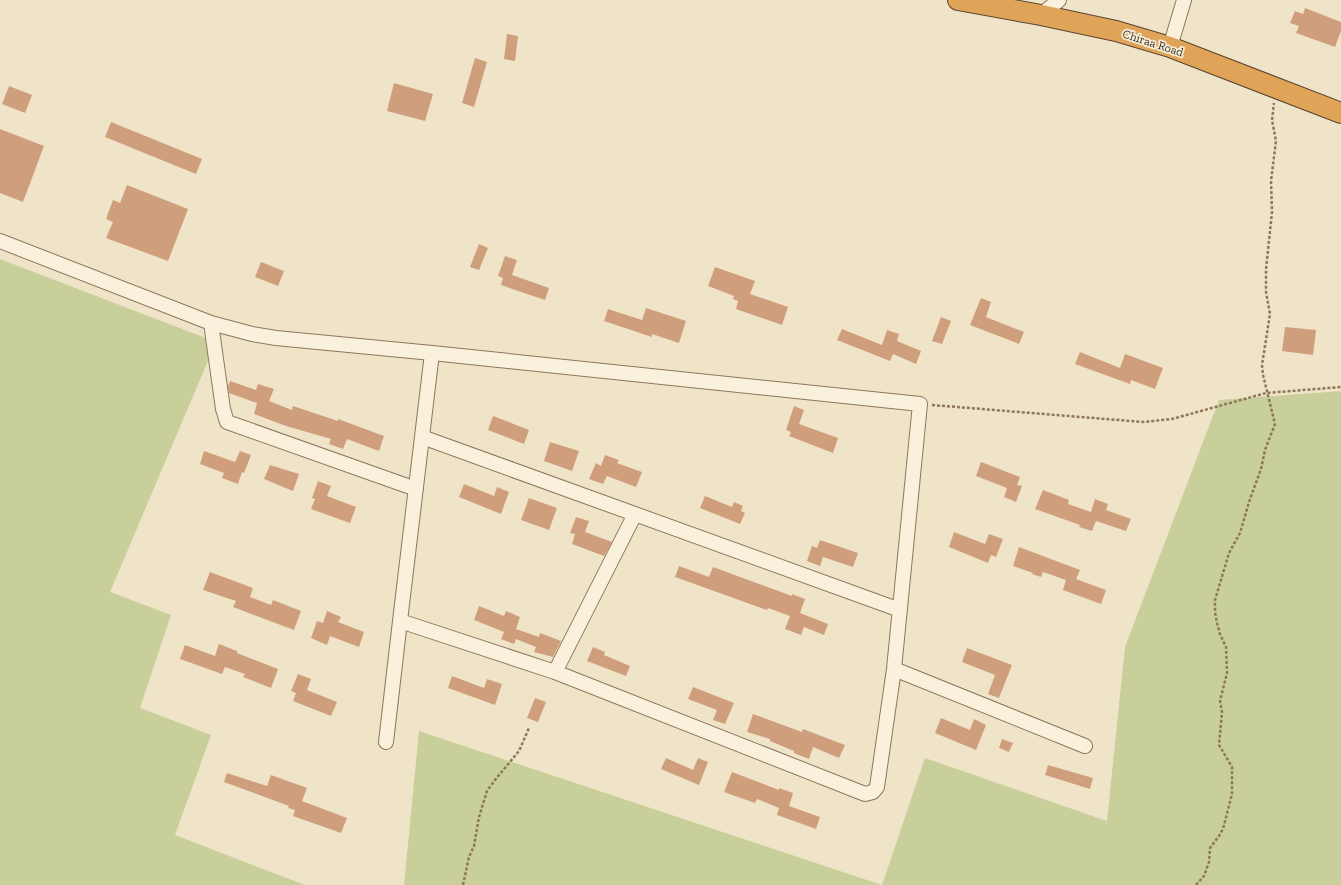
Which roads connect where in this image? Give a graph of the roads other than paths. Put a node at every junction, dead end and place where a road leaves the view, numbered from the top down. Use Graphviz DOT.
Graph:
graph roads {
  1 [pos="958,0"];
  2 [pos="1059,0"];
  3 [pos="1184,0"];
  4 [pos="1041,15"];
  5 [pos="1170,47"];
  6 [pos="1341,113"];
  7 [pos="0,240"];
  8 [pos="211,323"];
  9 [pos="432,353"];
  10 [pos="422,438"];
  11 [pos="416,489"];
  12 [pos="635,514"];
  13 [pos="900,610"];
  14 [pos="400,622"];
  15 [pos="894,669"];
  16 [pos="555,672"];
  17 [pos="386,742"];
  18 [pos="1085,746"];
  1 -- 4 [label="highway, Chiraa Road"];
  2 -- 4 [label="street"];
  3 -- 5 [label="street"];
  4 -- 5 [label="highway, Chiraa Road"];
  5 -- 6 [label="highway, Chiraa Road"];
  7 -- 8 [label="street"];
  8 -- 9 [label="street"];
  8 -- 11 [label="street"];
  9 -- 10 [label="street"];
  9 -- 13 [label="street"];
  10 -- 11 [label="street"];
  10 -- 12 [label="street"];
  11 -- 14 [label="street"];
  12 -- 13 [label="street"];
  12 -- 16 [label="street"];
  13 -- 15 [label="street"];
  14 -- 16 [label="street"];
  14 -- 17 [label="street"];
  15 -- 16 [label="street"];
  15 -- 18 [label="street"];
}
